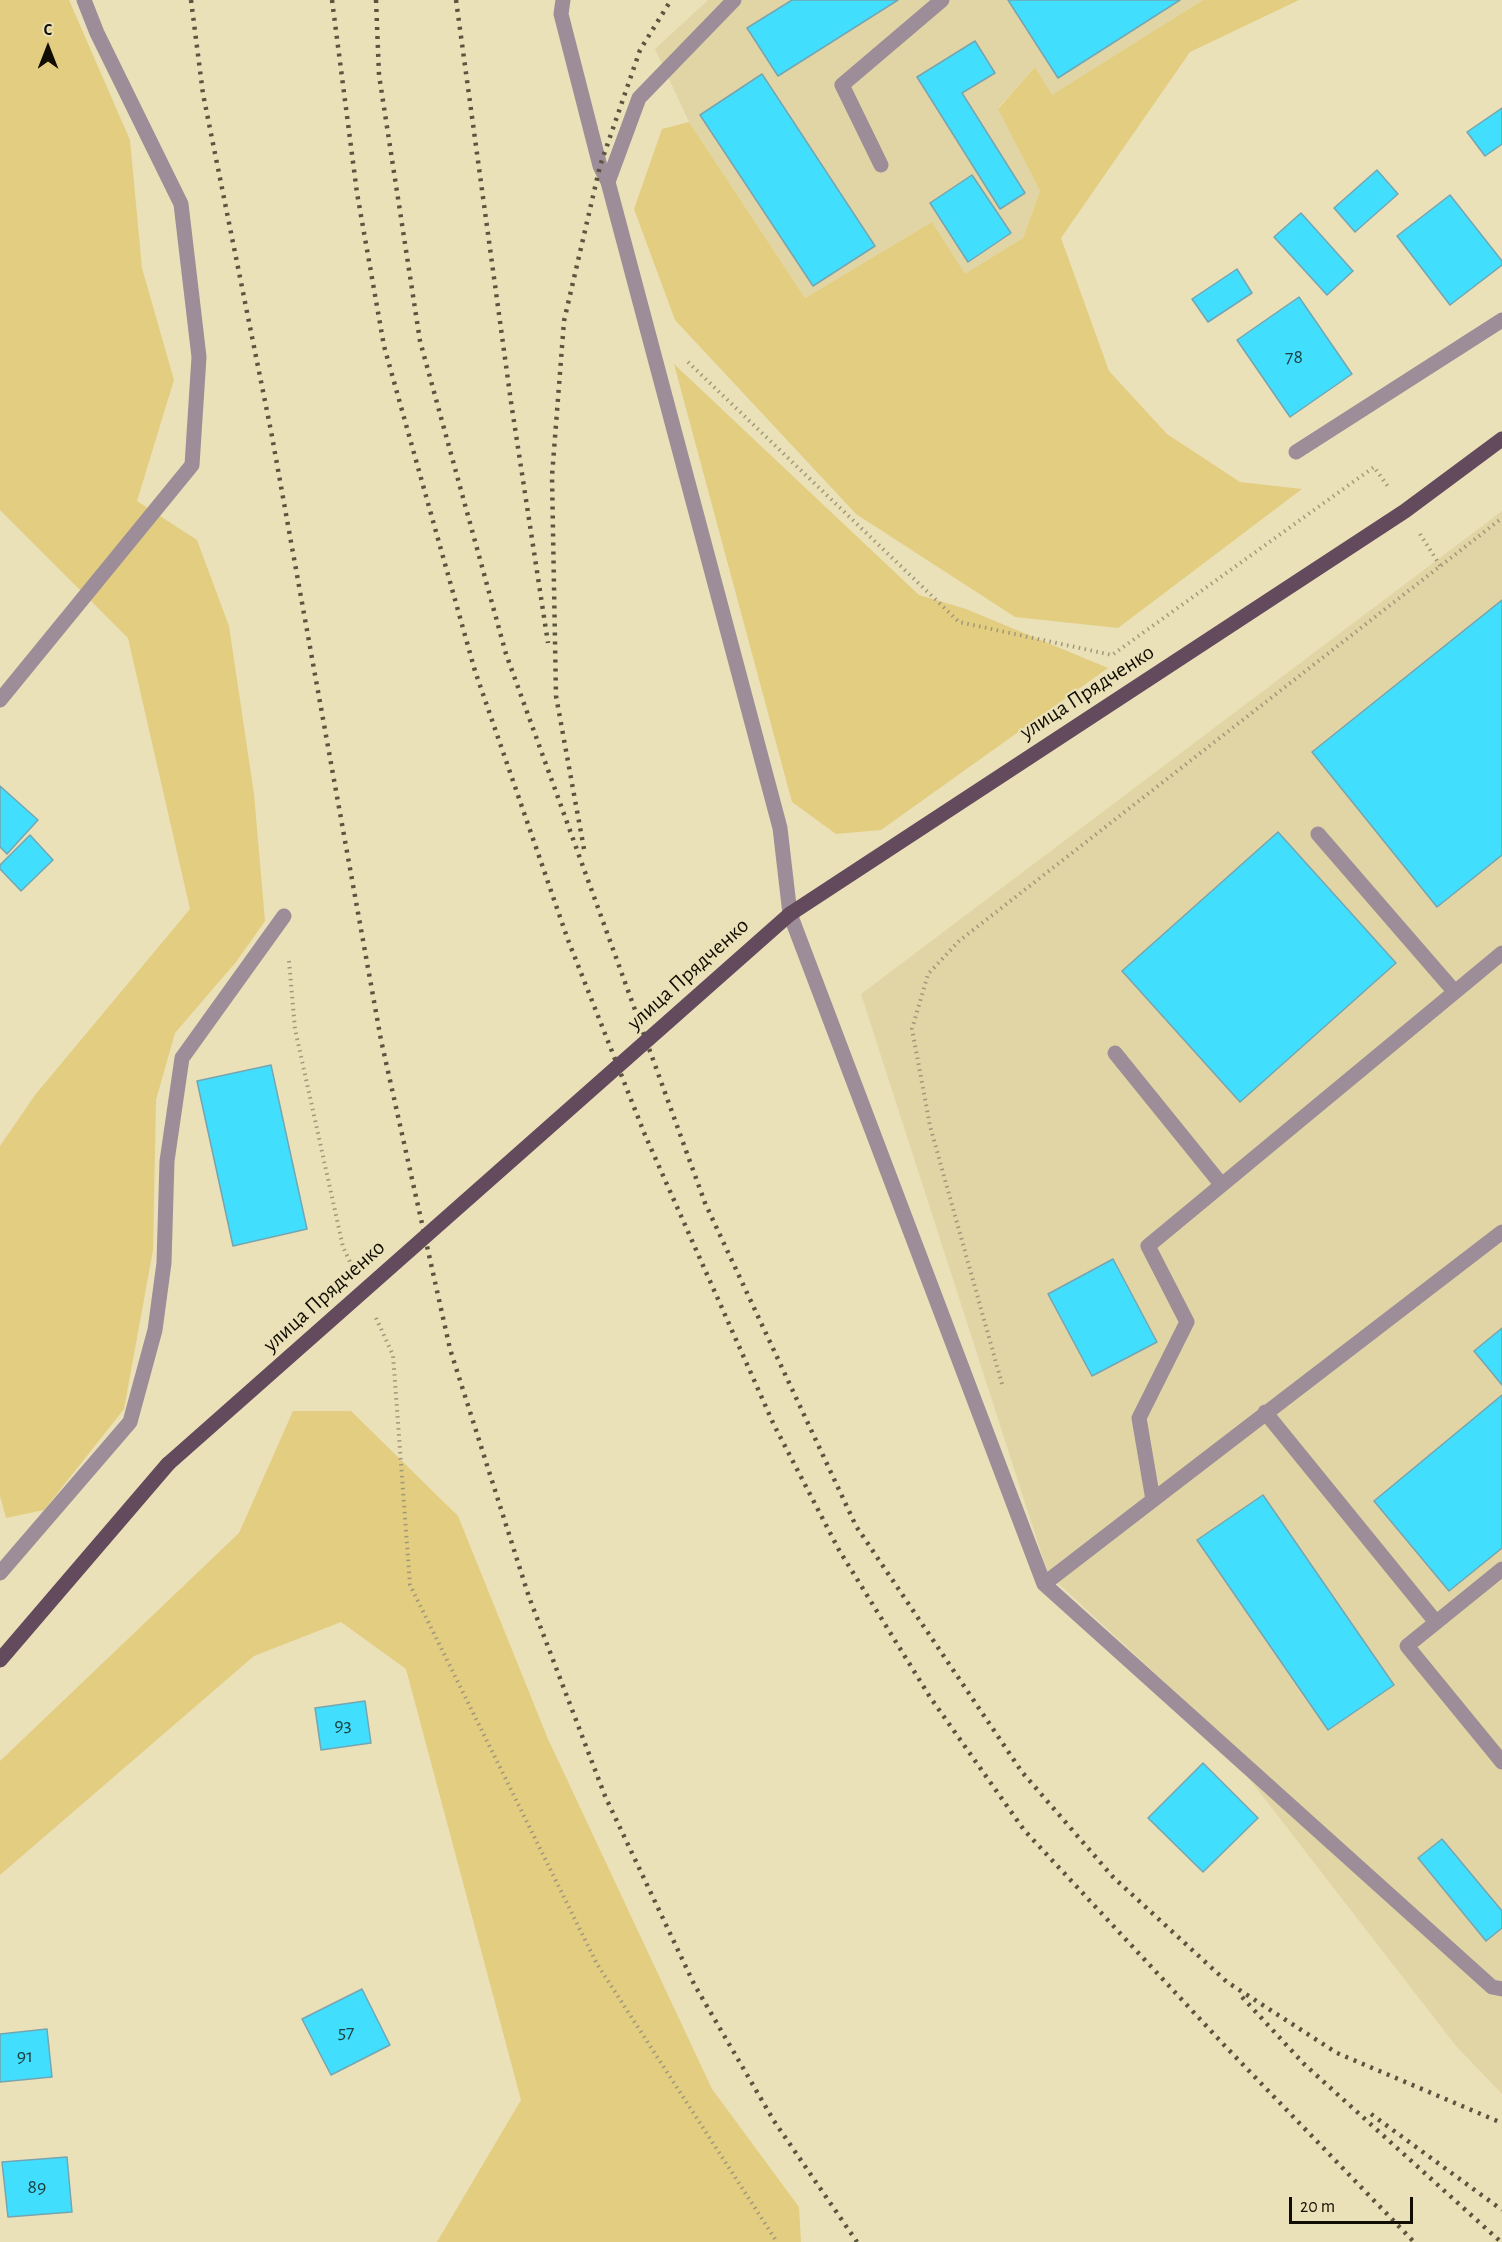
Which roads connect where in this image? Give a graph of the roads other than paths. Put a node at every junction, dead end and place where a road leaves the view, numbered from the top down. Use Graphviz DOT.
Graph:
graph roads {
  1 [pos="84,0"];
  2 [pos="734,0"];
  3 [pos="942,0"];
  4 [pos="561,5"];
  5 [pos="881,165"];
  6 [pos="609,182"];
  7 [pos="1502,321"];
  8 [pos="1502,439"];
  9 [pos="1296,452"];
  10 [pos="0,700"];
  11 [pos="1318,834"];
  12 [pos="790,914"];
  13 [pos="284,916"];
  14 [pos="1502,953"];
  15 [pos="1455,991"];
  16 [pos="1115,1053"];
  17 [pos="1221,1184"];
  18 [pos="1502,1232"];
  19 [pos="1265,1412"];
  20 [pos="1153,1500"];
  21 [pos="1502,1569"];
  22 [pos="0,1573"];
  23 [pos="1044,1584"];
  24 [pos="1436,1622"];
  25 [pos="0,1660"];
  26 [pos="1502,1762"];
  27 [pos="1498,1985"];
  1 -- 10 [label="lane"];
  2 -- 6 [label="lane"];
  3 -- 5 [label="lane"];
  4 -- 6 [label="lane"];
  6 -- 12 [label="lane"];
  7 -- 9 [label="lane"];
  8 -- 12 [label="main road, улица Прядченко"];
  11 -- 15 [label="lane"];
  12 -- 23 [label="lane"];
  12 -- 25 [label="main road, улица Прядченко, bridge"];
  13 -- 22 [label="lane"];
  14 -- 15 [label="lane"];
  15 -- 17 [label="lane"];
  16 -- 17 [label="lane"];
  17 -- 20 [label="lane"];
  18 -- 19 [label="lane"];
  19 -- 20 [label="lane"];
  19 -- 24 [label="lane"];
  20 -- 23 [label="lane"];
  21 -- 24 [label="lane"];
  23 -- 27 [label="lane"];
  24 -- 26 [label="lane"];
}
